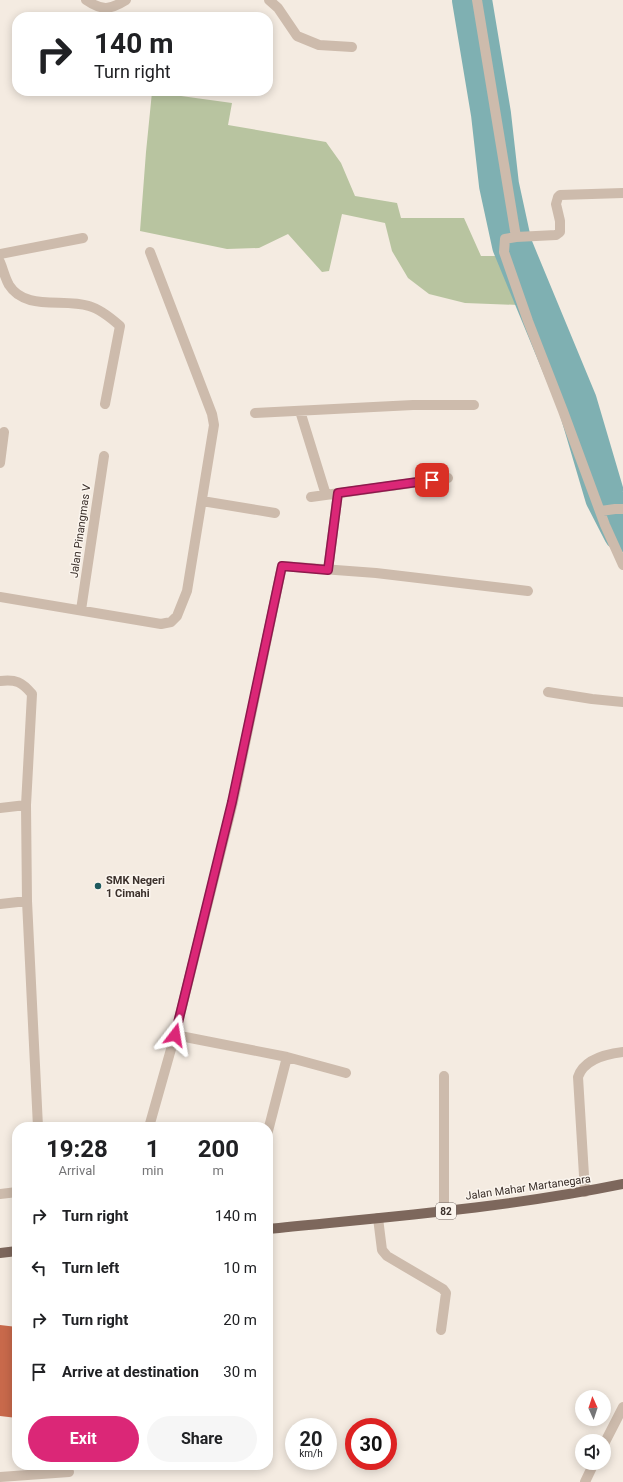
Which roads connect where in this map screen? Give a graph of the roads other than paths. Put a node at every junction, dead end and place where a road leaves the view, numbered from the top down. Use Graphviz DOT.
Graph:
graph roads {
  1 [pos="86,0"];
  2 [pos="126,0"];
  3 [pos="269,0"];
  4 [pos="477,0"];
  5 [pos="352,47"];
  6 [pos="623,193"];
  7 [pos="513,237"];
  8 [pos="83,238"];
  9 [pos="150,252"];
  10 [pos="0,254"];
  11 [pos="0,262"];
  12 [pos="105,404"];
  13 [pos="474,405"];
  14 [pos="300,411"];
  15 [pos="255,413"];
  16 [pos="4,432"];
  17 [pos="104,456"];
  18 [pos="0,463"];
  19 [pos="448,478"];
  20 [pos="338,493"];
  21 [pos="326,495"];
  22 [pos="311,497"];
  23 [pos="202,501"];
  24 [pos="611,510"];
  25 [pos="276,513"];
  26 [pos="623,565"];
  27 [pos="328,570"];
  28 [pos="528,592"];
  29 [pos="0,597"];
  30 [pos="81,610"];
  31 [pos="0,681"];
  32 [pos="548,692"];
  33 [pos="623,702"];
  34 [pos="26,805"];
  35 [pos="0,808"];
  36 [pos="27,901"];
  37 [pos="0,904"];
  38 [pos="175,1035"];
  39 [pos="623,1052"];
  40 [pos="287,1057"];
  41 [pos="346,1073"];
  42 [pos="444,1076"];
  43 [pos="38,1122"];
  44 [pos="150,1122"];
  45 [pos="270,1122"];
  46 [pos="623,1184"];
  47 [pos="585,1192"];
  48 [pos="12,1193"];
  49 [pos="0,1194"];
  50 [pos="444,1211"];
  51 [pos="378,1218"];
  52 [pos="273,1228"];
  53 [pos="12,1251"];
  54 [pos="0,1252"];
  55 [pos="441,1330"];
  56 [pos="623,1407"];
  57 [pos="609,1434"];
  58 [pos="591,1470"];
  59 [pos="69,1472"];
  60 [pos="0,1476"];
  61 [pos="585,1482"];
  1 -- 2 [label="street"];
  3 -- 5 [label="street"];
  4 -- 7 [label="street"];
  6 -- 7 [label="street"];
  7 -- 24 [label="street"];
  8 -- 10 [label="street"];
  9 -- 23 [label="street"];
  11 -- 12 [label="street"];
  13 -- 14 [label="street"];
  14 -- 15 [label="street"];
  14 -- 21 [label="street"];
  16 -- 18 [label="street"];
  17 -- 30 [label="street, Jalan Pinangmas V"];
  19 -- 20 [label="street"];
  20 -- 21 [label="street"];
  20 -- 27 [label="street"];
  21 -- 22 [label="street"];
  23 -- 25 [label="street"];
  23 -- 30 [label="street"];
  24 -- 26 [label="street"];
  27 -- 28 [label="street"];
  27 -- 38 [label="street"];
  29 -- 30 [label="street"];
  31 -- 34 [label="street"];
  32 -- 33 [label="street"];
  34 -- 35 [label="street"];
  34 -- 36 [label="street"];
  36 -- 37 [label="street"];
  36 -- 43 [label="street"];
  38 -- 40 [label="street"];
  38 -- 44 [label="street"];
  39 -- 47 [label="street"];
  40 -- 41 [label="street"];
  40 -- 45 [label="street"];
  42 -- 50 [label="street"];
  46 -- 47 [label="main road, Jalan Mahar Martanegara / 82"];
  47 -- 50 [label="main road, Jalan Mahar Martanegara / 82"];
  48 -- 49 [label="street"];
  50 -- 51 [label="main road, Jalan Mahar Martanegara / 82"];
  51 -- 52 [label="main road, Jalan Mahar Martanegara / 82"];
  51 -- 55 [label="street"];
  53 -- 54 [label="main road"];
  56 -- 57 [label="street"];
  58 -- 61 [label="street"];
  59 -- 60 [label="street"];
}
